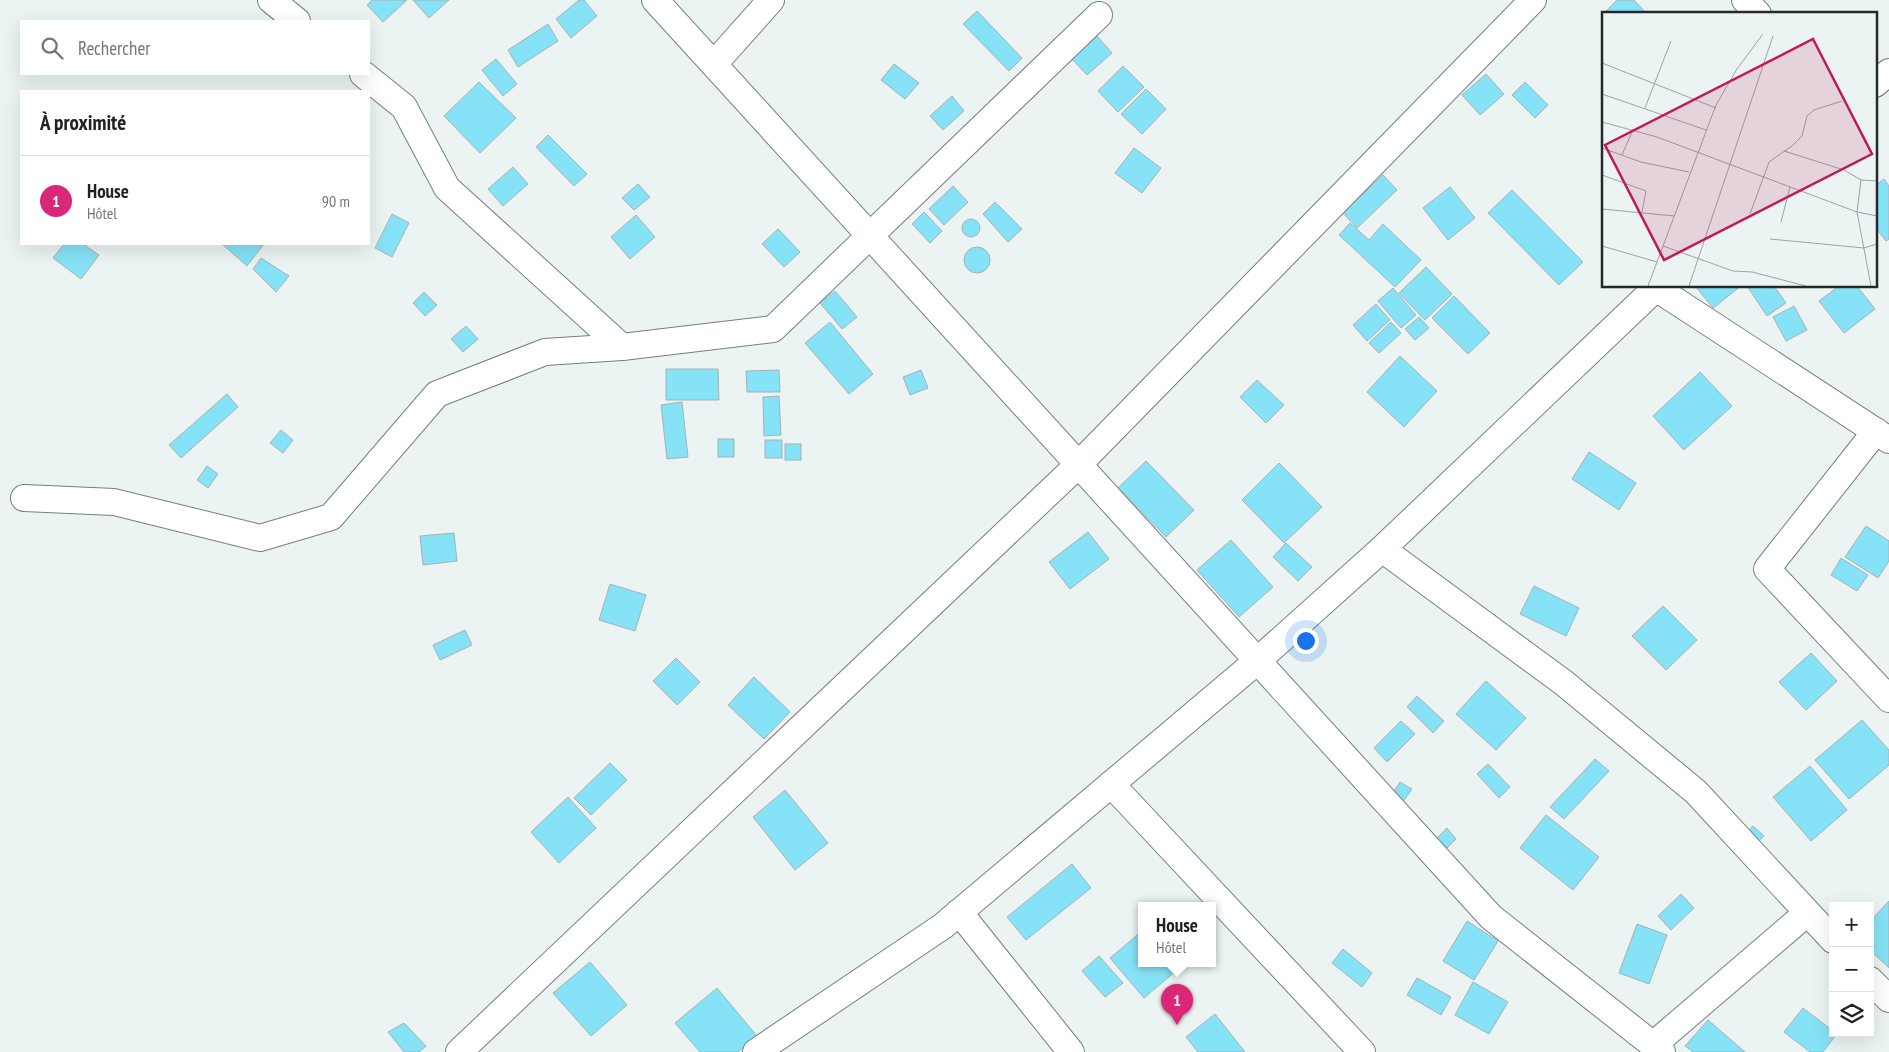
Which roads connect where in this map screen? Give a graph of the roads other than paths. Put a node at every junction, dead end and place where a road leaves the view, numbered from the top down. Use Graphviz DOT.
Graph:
graph roads {
  1 [pos="271,0"];
  2 [pos="655,0"];
  3 [pos="771,0"];
  4 [pos="1533,0"];
  5 [pos="1745,0"];
  6 [pos="1756,12"];
  7 [pos="1099,16"];
  8 [pos="297,20"];
  9 [pos="714,64"];
  10 [pos="1889,72"];
  11 [pos="364,75"];
  12 [pos="1876,83"];
  13 [pos="870,236"];
  14 [pos="1656,288"];
  15 [pos="1659,288"];
  16 [pos="622,347"];
  17 [pos="1882,436"];
  18 [pos="1078,465"];
  19 [pos="24,498"];
  20 [pos="1382,549"];
  21 [pos="1256,662"];
  22 [pos="1889,699"];
  23 [pos="1111,784"];
  24 [pos="959,912"];
  25 [pos="1807,914"];
  26 [pos="1829,936"];
  27 [pos="1874,984"];
  28 [pos="1889,1000"];
  29 [pos="1657,1048"];
  30 [pos="459,1052"];
  31 [pos="756,1052"];
  32 [pos="1071,1052"];
  33 [pos="1362,1052"];
  1 -- 8 [label="street"];
  2 -- 9 [label="street"];
  3 -- 9 [label="street"];
  4 -- 18 [label="street"];
  5 -- 6 [label="street"];
  7 -- 13 [label="street"];
  9 -- 13 [label="street"];
  10 -- 12 [label="street"];
  11 -- 16 [label="street"];
  13 -- 16 [label="street"];
  13 -- 18 [label="street"];
  14 -- 20 [label="street"];
  15 -- 17 [label="street"];
  16 -- 19 [label="street"];
  17 -- 22 [label="street"];
  18 -- 21 [label="street"];
  18 -- 30 [label="street"];
  20 -- 21 [label="street"];
  20 -- 25 [label="street"];
  21 -- 23 [label="street"];
  21 -- 29 [label="street"];
  23 -- 24 [label="street"];
  23 -- 33 [label="street"];
  24 -- 31 [label="street"];
  24 -- 32 [label="street"];
  25 -- 26 [label="street"];
  25 -- 29 [label="street"];
  27 -- 28 [label="street"];
}
